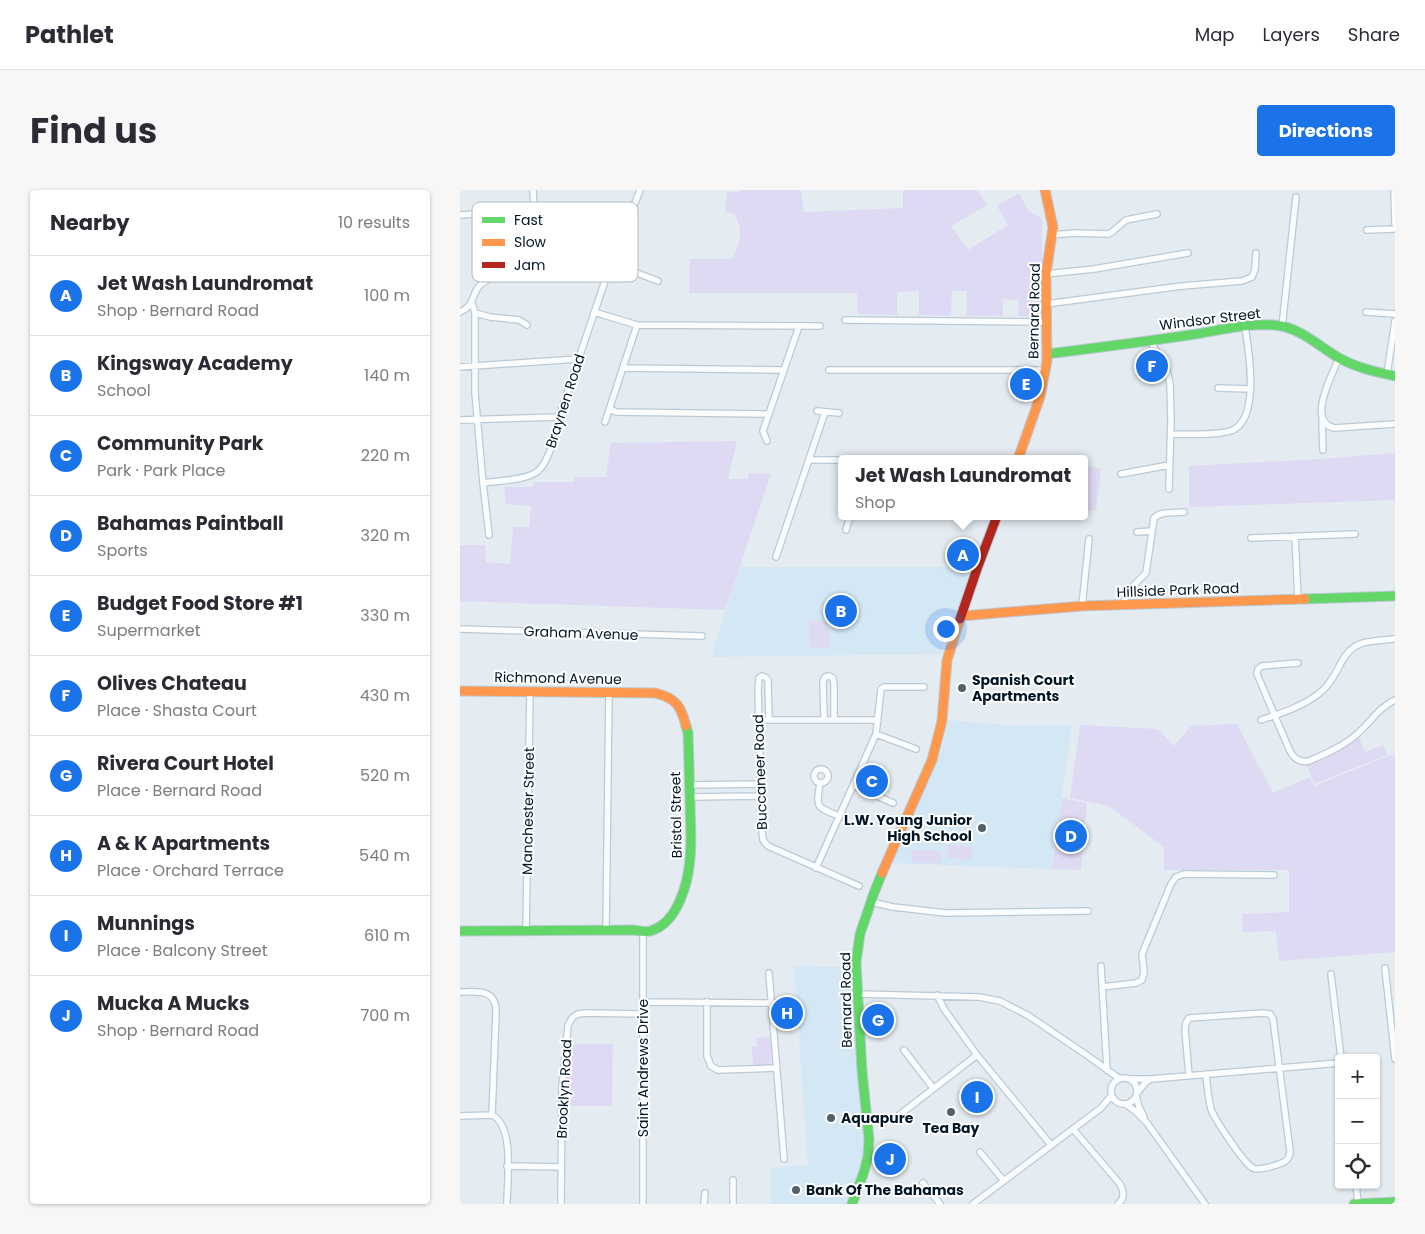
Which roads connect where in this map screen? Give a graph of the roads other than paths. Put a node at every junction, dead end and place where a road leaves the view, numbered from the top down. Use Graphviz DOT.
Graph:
graph roads {
  1 [pos="640,190"];
  2 [pos="1044,190"];
  3 [pos="1394,190"];
  4 [pos="1296,197"];
  5 [pos="635,202"];
  6 [pos="1157,214"];
  7 [pos="1395,224"];
  8 [pos="1395,229"];
  9 [pos="1367,230"];
  10 [pos="1052,235"];
  11 [pos="1188,253"];
  12 [pos="1256,254"];
  13 [pos="638,273"];
  14 [pos="1046,274"];
  15 [pos="658,281"];
  16 [pos="485,282"];
  17 [pos="605,282"];
  18 [pos="472,303"];
  19 [pos="1046,304"];
  20 [pos="460,312"];
  21 [pos="594,312"];
  22 [pos="1366,312"];
  23 [pos="475,313"];
  24 [pos="1395,314"];
  25 [pos="845,320"];
  26 [pos="1395,321"];
  27 [pos="1047,322"];
  28 [pos="527,325"];
  29 [pos="636,325"];
  30 [pos="799,326"];
  31 [pos="820,326"];
  32 [pos="1245,327"];
  33 [pos="1282,327"];
  34 [pos="1150,341"];
  35 [pos="1047,354"];
  36 [pos="1339,358"];
  37 [pos="578,359"];
  38 [pos="460,367"];
  39 [pos="475,367"];
  40 [pos="623,368"];
  41 [pos="784,370"];
  42 [pos="829,370"];
  43 [pos="1046,370"];
  44 [pos="1391,375"];
  45 [pos="1218,388"];
  46 [pos="1250,389"];
  47 [pos="610,409"];
  48 [pos="817,412"];
  49 [pos="825,412"];
  50 [pos="839,413"];
  51 [pos="769,414"];
  52 [pos="559,417"];
  53 [pos="1322,417"];
  54 [pos="477,419"];
  55 [pos="460,420"];
  56 [pos="605,422"];
  57 [pos="1395,424"];
  58 [pos="1171,434"];
  59 [pos="767,441"];
  60 [pos="1323,450"];
  61 [pos="1019,455"];
  62 [pos="809,460"];
  63 [pos="838,460"];
  64 [pos="1169,465"];
  65 [pos="1121,474"];
  66 [pos="483,483"];
  67 [pos="1170,489"];
  68 [pos="1184,512"];
  69 [pos="849,520"];
  70 [pos="995,520"];
  71 [pos="846,530"];
  72 [pos="1152,531"];
  73 [pos="1137,532"];
  74 [pos="1354,534"];
  75 [pos="489,535"];
  76 [pos="1295,536"];
  77 [pos="1251,538"];
  78 [pos="1089,539"];
  79 [pos="776,557"];
  80 [pos="1395,596"];
  81 [pos="1298,600"];
  82 [pos="1123,605"];
  83 [pos="1082,606"];
  84 [pos="962,616"];
  85 [pos="460,629"];
  86 [pos="702,636"];
  87 [pos="1395,639"];
  88 [pos="1298,663"];
  89 [pos="924,687"];
  90 [pos="460,691"];
  91 [pos="530,691"];
  92 [pos="609,692"];
  93 [pos="655,692"];
  94 [pos="1395,700"];
  95 [pos="1274,715"];
  96 [pos="758,720"];
  97 [pos="769,720"];
  98 [pos="824,720"];
  99 [pos="834,720"];
  100 [pos="878,720"];
  101 [pos="1261,720"];
  102 [pos="876,734"];
  103 [pos="916,750"];
  104 [pos="820,783"];
  105 [pos="760,784"];
  106 [pos="690,785"];
  107 [pos="853,786"];
  108 [pos="761,796"];
  109 [pos="690,797"];
  110 [pos="893,803"];
  111 [pos="839,816"];
  112 [pos="816,868"];
  113 [pos="1274,875"];
  114 [pos="859,886"];
  115 [pos="871,902"];
  116 [pos="1088,911"];
  117 [pos="460,931"];
  118 [pos="526,931"];
  119 [pos="606,931"];
  120 [pos="643,932"];
  121 [pos="1101,966"];
  122 [pos="1385,968"];
  123 [pos="769,973"];
  124 [pos="1331,974"];
  125 [pos="1102,987"];
  126 [pos="460,992"];
  127 [pos="857,994"];
  128 [pos="937,995"];
  129 [pos="643,1002"];
  130 [pos="708,1002"];
  131 [pos="771,1003"];
  132 [pos="643,1014"];
  133 [pos="904,1050"];
  134 [pos="1341,1054"];
  135 [pos="978,1055"];
  136 [pos="1395,1059"];
  137 [pos="1335,1063"];
  138 [pos="776,1068"];
  139 [pos="1280,1068"];
  140 [pos="1108,1070"];
  141 [pos="1206,1074"];
  142 [pos="1189,1076"];
  143 [pos="1120,1079"];
  144 [pos="1129,1079"];
  145 [pos="1151,1079"];
  146 [pos="1113,1084"];
  147 [pos="933,1088"];
  148 [pos="1136,1095"];
  149 [pos="1112,1096"];
  150 [pos="1117,1102"];
  151 [pos="1125,1104"];
  152 [pos="1101,1108"];
  153 [pos="492,1115"];
  154 [pos="460,1116"];
  155 [pos="898,1116"];
  156 [pos="1147,1123"];
  157 [pos="1073,1129"];
  158 [pos="1051,1145"];
  159 [pos="980,1152"];
  160 [pos="784,1159"];
  161 [pos="508,1166"];
  162 [pos="561,1167"];
  163 [pos="733,1180"];
  164 [pos="1004,1181"];
  165 [pos="923,1183"];
  166 [pos="1357,1189"];
  167 [pos="705,1193"];
  168 [pos="1395,1202"];
  169 [pos="1359,1203"];
  170 [pos="507,1204"];
  171 [pos="561,1204"];
  172 [pos="643,1204"];
  173 [pos="704,1204"];
  174 [pos="733,1204"];
  175 [pos="852,1204"];
  176 [pos="940,1204"];
  177 [pos="973,1204"];
  178 [pos="1118,1204"];
  179 [pos="1205,1204"];
  1 -- 5 [label="street, Braynen Road"];
  2 -- 10 [label="street, Bernard Road"];
  3 -- 7 [label="street"];
  4 -- 33 [label="street"];
  6 -- 10 [label="street"];
  8 -- 9 [label="street"];
  10 -- 14 [label="street, Bernard Road"];
  11 -- 14 [label="street"];
  12 -- 19 [label="street"];
  13 -- 15 [label="street"];
  14 -- 19 [label="street, Bernard Road"];
  16 -- 18 [label="street"];
  17 -- 21 [label="street, Braynen Road"];
  18 -- 20 [label="street"];
  18 -- 23 [label="street"];
  19 -- 27 [label="street, Bernard Road"];
  21 -- 29 [label="street"];
  21 -- 37 [label="street, Braynen Road"];
  22 -- 24 [label="street"];
  23 -- 28 [label="street"];
  23 -- 39 [label="street"];
  25 -- 27 [label="street"];
  26 -- 44 [label="street"];
  27 -- 35 [label="street, Bernard Road"];
  29 -- 30 [label="street"];
  29 -- 40 [label="street"];
  30 -- 31 [label="street"];
  30 -- 41 [label="street"];
  32 -- 33 [label="street, Windsor Street"];
  32 -- 34 [label="street, Windsor Street"];
  32 -- 46 [label="street"];
  33 -- 36 [label="street, Windsor Street"];
  34 -- 35 [label="street, Windsor Street"];
  34 -- 58 [label="street"];
  35 -- 43 [label="street, Bernard Road"];
  36 -- 44 [label="street, Windsor Street"];
  36 -- 53 [label="street"];
  37 -- 39 [label="street"];
  37 -- 52 [label="street, Braynen Road"];
  38 -- 39 [label="street"];
  39 -- 54 [label="street"];
  40 -- 41 [label="street"];
  40 -- 47 [label="street"];
  41 -- 51 [label="street"];
  42 -- 43 [label="street"];
  43 -- 61 [label="street, Bernard Road"];
  45 -- 46 [label="street"];
  46 -- 58 [label="street"];
  47 -- 51 [label="street"];
  47 -- 56 [label="street"];
  48 -- 49 [label="street"];
  49 -- 50 [label="street"];
  49 -- 62 [label="street"];
  51 -- 59 [label="street"];
  52 -- 54 [label="street"];
  52 -- 66 [label="street, Braynen Road"];
  53 -- 57 [label="street"];
  53 -- 60 [label="street"];
  54 -- 55 [label="street"];
  54 -- 66 [label="street"];
  58 -- 64 [label="street"];
  62 -- 63 [label="street"];
  62 -- 79 [label="street"];
  64 -- 65 [label="street"];
  64 -- 67 [label="street"];
  66 -- 75 [label="street"];
  68 -- 72 [label="street"];
  69 -- 71 [label="street"];
  70 -- 84 [label="street, Bernard Road"];
  72 -- 73 [label="street"];
  72 -- 82 [label="street"];
  74 -- 76 [label="street"];
  76 -- 77 [label="street"];
  76 -- 81 [label="street"];
  78 -- 83 [label="street"];
  80 -- 81 [label="street, Hillside Park Road"];
  81 -- 82 [label="street, Hillside Park Road"];
  82 -- 83 [label="street, Hillside Park Road"];
  83 -- 84 [label="street, Hillside Park Road"];
  84 -- 115 [label="street, Bernard Road"];
  85 -- 86 [label="street, Graham Avenue"];
  87 -- 95 [label="street"];
  88 -- 95 [label="street"];
  89 -- 100 [label="street"];
  90 -- 91 [label="street, Richmond Avenue"];
  91 -- 92 [label="street, Richmond Avenue"];
  91 -- 118 [label="street, Manchester Street"];
  92 -- 93 [label="street, Richmond Avenue"];
  92 -- 119 [label="street"];
  93 -- 106 [label="street, Bristol Street"];
  94 -- 95 [label="street"];
  95 -- 101 [label="street"];
  96 -- 97 [label="street"];
  96 -- 97 [label="street, Buccaneer Road"];
  96 -- 105 [label="street, Buccaneer Road"];
  97 -- 98 [label="street"];
  98 -- 99 [label="street"];
  98 -- 99 [label="street"];
  99 -- 100 [label="street"];
  100 -- 102 [label="street"];
  102 -- 103 [label="street"];
  102 -- 107 [label="street"];
  104 -- 111 [label="street"];
  105 -- 106 [label="street"];
  105 -- 108 [label="street, Buccaneer Road"];
  106 -- 109 [label="street, Bristol Street"];
  107 -- 110 [label="street"];
  107 -- 111 [label="street"];
  108 -- 109 [label="street"];
  108 -- 112 [label="street, Buccaneer Road"];
  109 -- 120 [label="street, Bristol Street"];
  111 -- 112 [label="street"];
  112 -- 114 [label="street, Buccaneer Road"];
  113 -- 125 [label="street"];
  115 -- 116 [label="street"];
  115 -- 127 [label="street, Bernard Road"];
  117 -- 118 [label="street"];
  118 -- 119 [label="street"];
  119 -- 120 [label="street"];
  120 -- 129 [label="street, Saint Andrews Drive"];
  121 -- 125 [label="street"];
  122 -- 136 [label="street"];
  123 -- 131 [label="street"];
  124 -- 134 [label="street"];
  125 -- 140 [label="street"];
  126 -- 153 [label="street"];
  127 -- 128 [label="street"];
  127 -- 175 [label="street, Bernard Road"];
  128 -- 135 [label="street"];
  128 -- 140 [label="street"];
  129 -- 130 [label="street"];
  129 -- 132 [label="street, Saint Andrews Drive"];
  130 -- 131 [label="street"];
  130 -- 138 [label="street"];
  131 -- 138 [label="street"];
  132 -- 162 [label="street, Brooklyn Road"];
  132 -- 172 [label="street, Saint Andrews Drive"];
  133 -- 147 [label="street"];
  135 -- 147 [label="street"];
  135 -- 158 [label="street"];
  137 -- 139 [label="street"];
  138 -- 160 [label="street"];
  139 -- 141 [label="street"];
  139 -- 141 [label="street"];
  139 -- 142 [label="street"];
  140 -- 143 [label="street"];
  140 -- 146 [label="street"];
  141 -- 142 [label="street"];
  142 -- 145 [label="street"];
  143 -- 144 [label="street"];
  143 -- 146 [label="street"];
  144 -- 145 [label="street"];
  144 -- 148 [label="street"];
  145 -- 148 [label="street"];
  146 -- 149 [label="street"];
  147 -- 155 [label="street"];
  148 -- 151 [label="street"];
  148 -- 156 [label="street"];
  149 -- 150 [label="street"];
  149 -- 152 [label="street"];
  150 -- 151 [label="street"];
  150 -- 152 [label="street"];
  151 -- 156 [label="street"];
  152 -- 157 [label="street"];
  153 -- 154 [label="street"];
  153 -- 161 [label="street"];
  156 -- 179 [label="street"];
  157 -- 158 [label="street"];
  157 -- 178 [label="street"];
  158 -- 164 [label="street"];
  159 -- 164 [label="street"];
  161 -- 162 [label="street"];
  161 -- 170 [label="street"];
  162 -- 171 [label="street, Brooklyn Road"];
  163 -- 174 [label="street"];
  164 -- 177 [label="street"];
  165 -- 176 [label="street"];
  166 -- 169 [label="street"];
  167 -- 173 [label="street"];
  168 -- 169 [label="street"];
}
